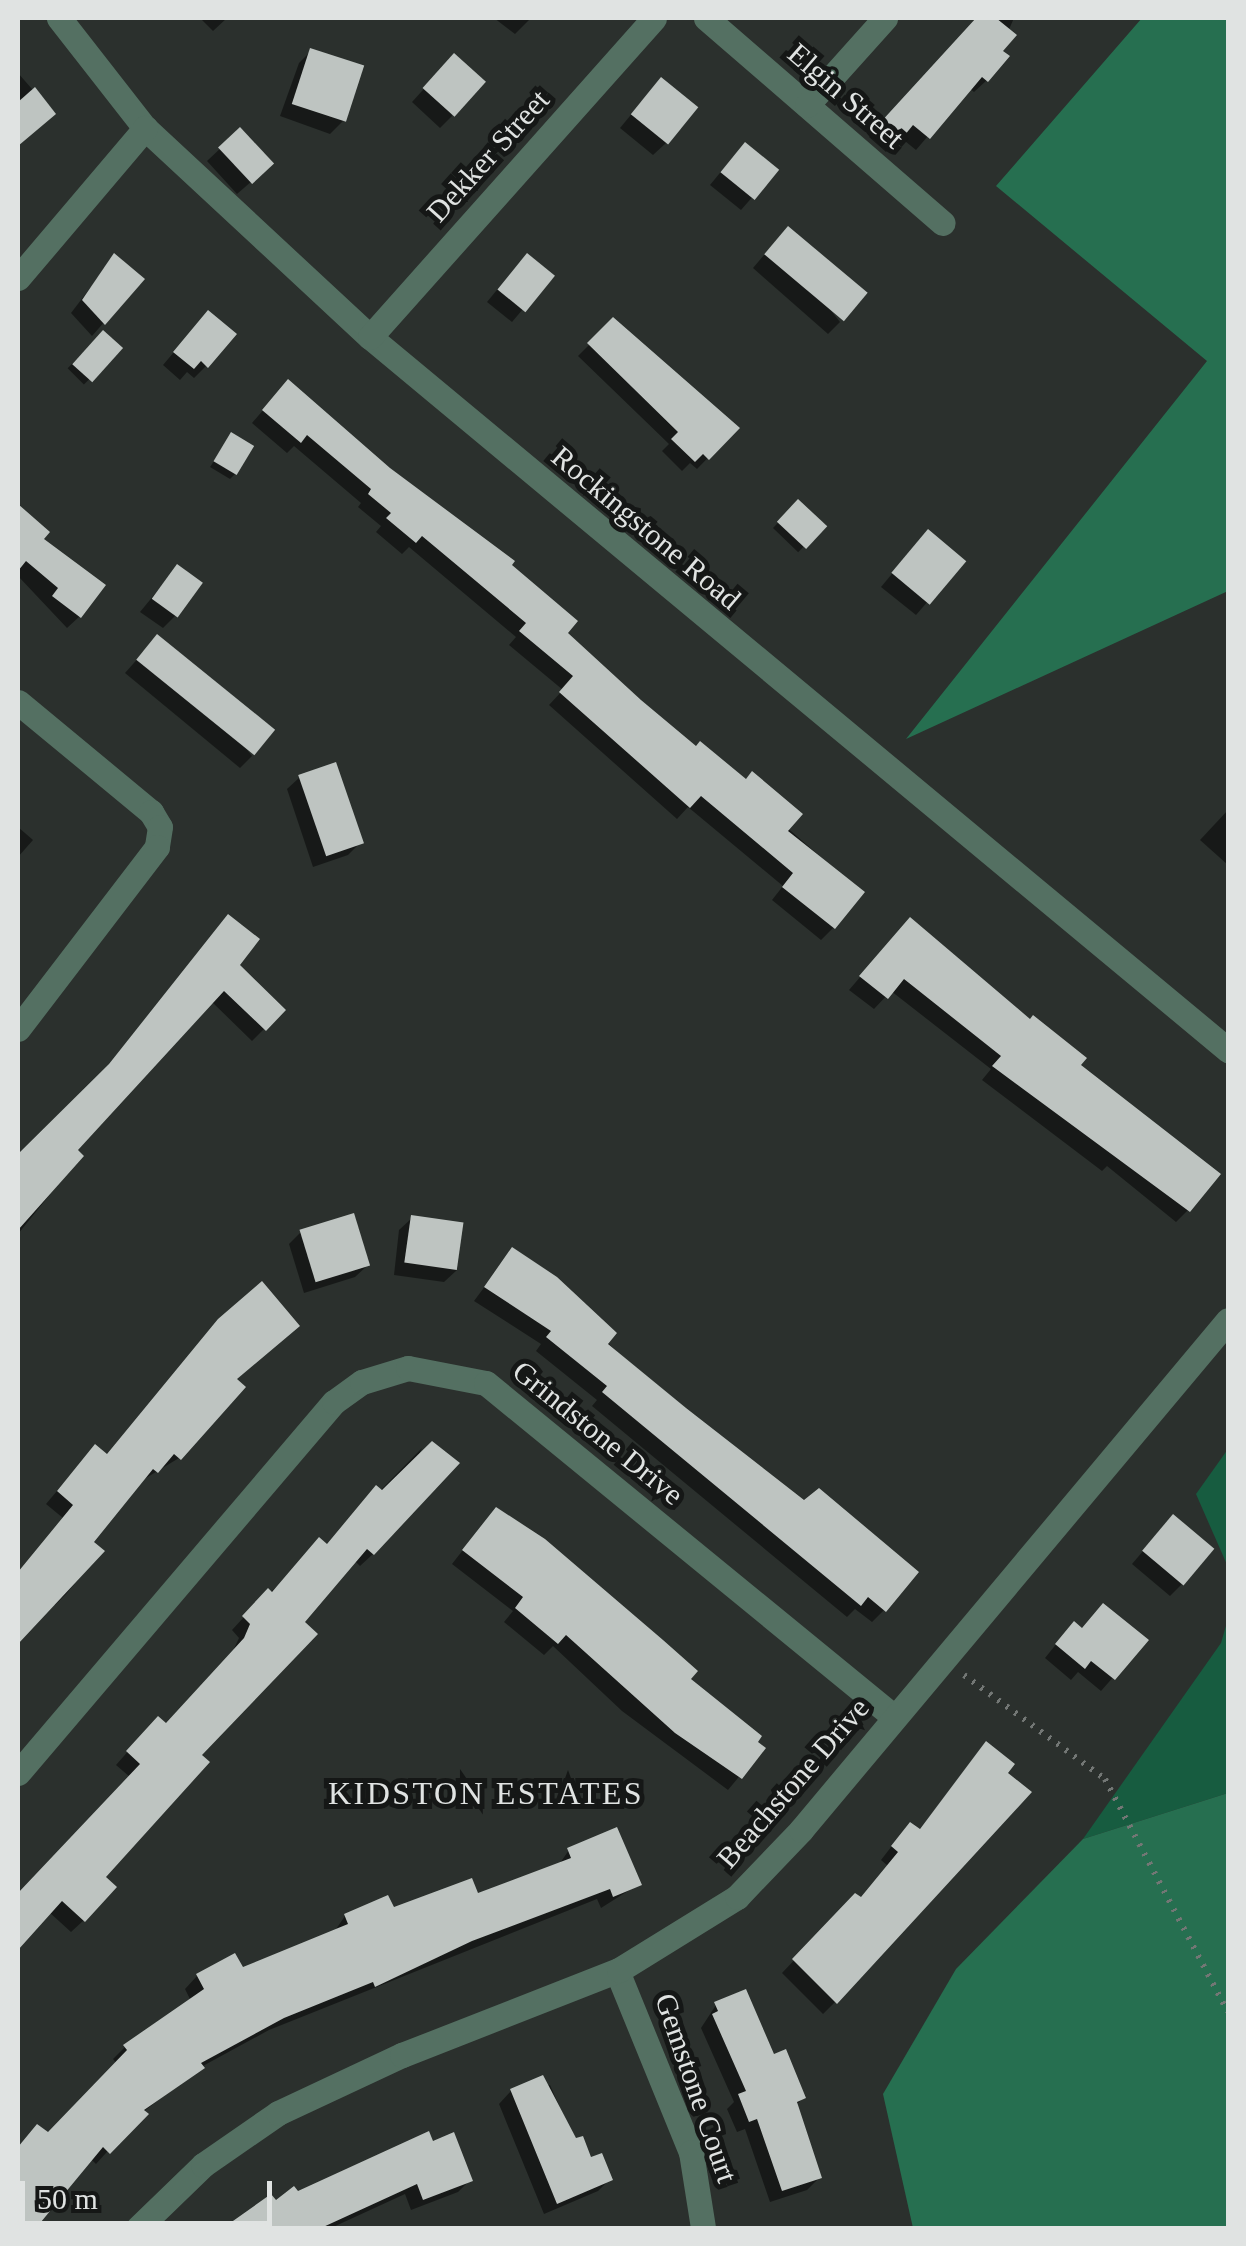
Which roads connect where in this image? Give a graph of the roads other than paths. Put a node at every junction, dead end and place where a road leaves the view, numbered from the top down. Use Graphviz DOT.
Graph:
graph roads {
  1 [pos="58,18"];
  2 [pos="654,18"];
  3 [pos="706,18"];
  4 [pos="885,18"];
  5 [pos="807,105"];
  6 [pos="145,128"];
  7 [pos="943,224"];
  8 [pos="18,278"];
  9 [pos="370,337"];
  10 [pos="18,702"];
  11 [pos="18,1030"];
  12 [pos="1228,1050"];
  13 [pos="1228,1320"];
  14 [pos="894,1717"];
  15 [pos="18,1774"];
  16 [pos="618,1970"];
  17 [pos="138,2228"];
  18 [pos="703,2228"];
  1 -- 6 [label="street, Rockingstone Road"];
  2 -- 9 [label="street, Dekker Street"];
  3 -- 5 [label="street, Elgin Street"];
  4 -- 5 [label="street"];
  5 -- 7 [label="street, Elgin Street"];
  6 -- 8 [label="street"];
  6 -- 9 [label="street, Rockingstone Road"];
  9 -- 12 [label="street, Rockingstone Road"];
  10 -- 11 [label="street"];
  13 -- 14 [label="street, Beachstone Drive"];
  14 -- 15 [label="street, Grindstone Drive"];
  14 -- 16 [label="street, Beachstone Drive"];
  16 -- 17 [label="street, Beachstone Drive"];
  16 -- 18 [label="street, Gemstone Court"];
}
